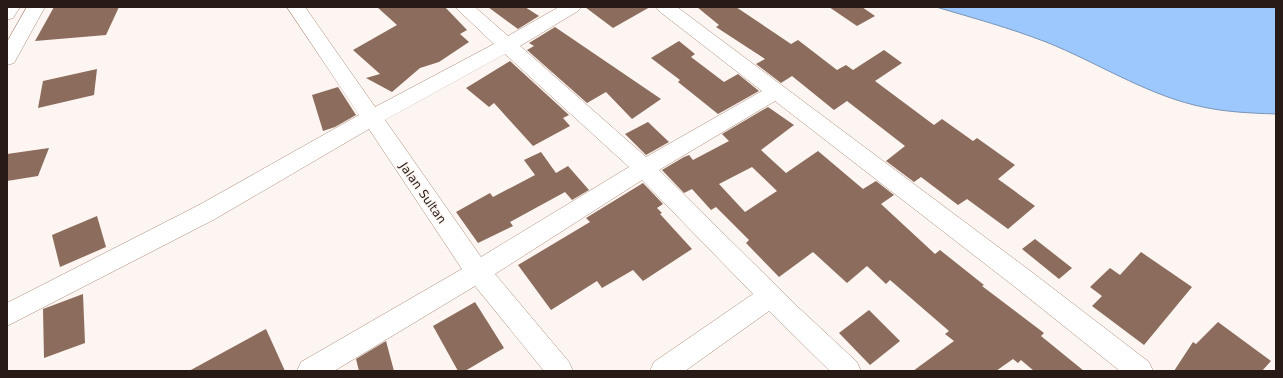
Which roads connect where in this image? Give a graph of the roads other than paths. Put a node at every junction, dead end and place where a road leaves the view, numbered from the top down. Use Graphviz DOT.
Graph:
graph roads {
  1 [pos="11,7"];
  2 [pos="36,7"];
  3 [pos="296,7"];
  4 [pos="464,7"];
  5 [pos="572,7"];
  6 [pos="665,7"];
  7 [pos="7,14"];
  8 [pos="506,46"];
  9 [pos="7,58"];
  10 [pos="776,92"];
  11 [pos="371,118"];
  12 [pos="644,168"];
  13 [pos="478,272"];
  14 [pos="770,296"];
  15 [pos="7,315"];
  16 [pos="310,371"];
  17 [pos="560,371"];
  18 [pos="663,371"];
  19 [pos="848,371"];
  20 [pos="1140,371"];
  1 -- 7 [label="street"];
  2 -- 9 [label="street"];
  3 -- 11 [label="street, Jalan Sultan"];
  4 -- 8 [label="street"];
  5 -- 8 [label="street"];
  6 -- 10 [label="street"];
  8 -- 11 [label="street"];
  8 -- 12 [label="street"];
  10 -- 12 [label="street"];
  10 -- 20 [label="street"];
  11 -- 13 [label="street, Jalan Sultan"];
  11 -- 15 [label="street"];
  12 -- 13 [label="street"];
  12 -- 14 [label="street"];
  13 -- 16 [label="street"];
  13 -- 17 [label="street, Jalan Sultan"];
  14 -- 18 [label="street"];
  14 -- 19 [label="street"];
}
